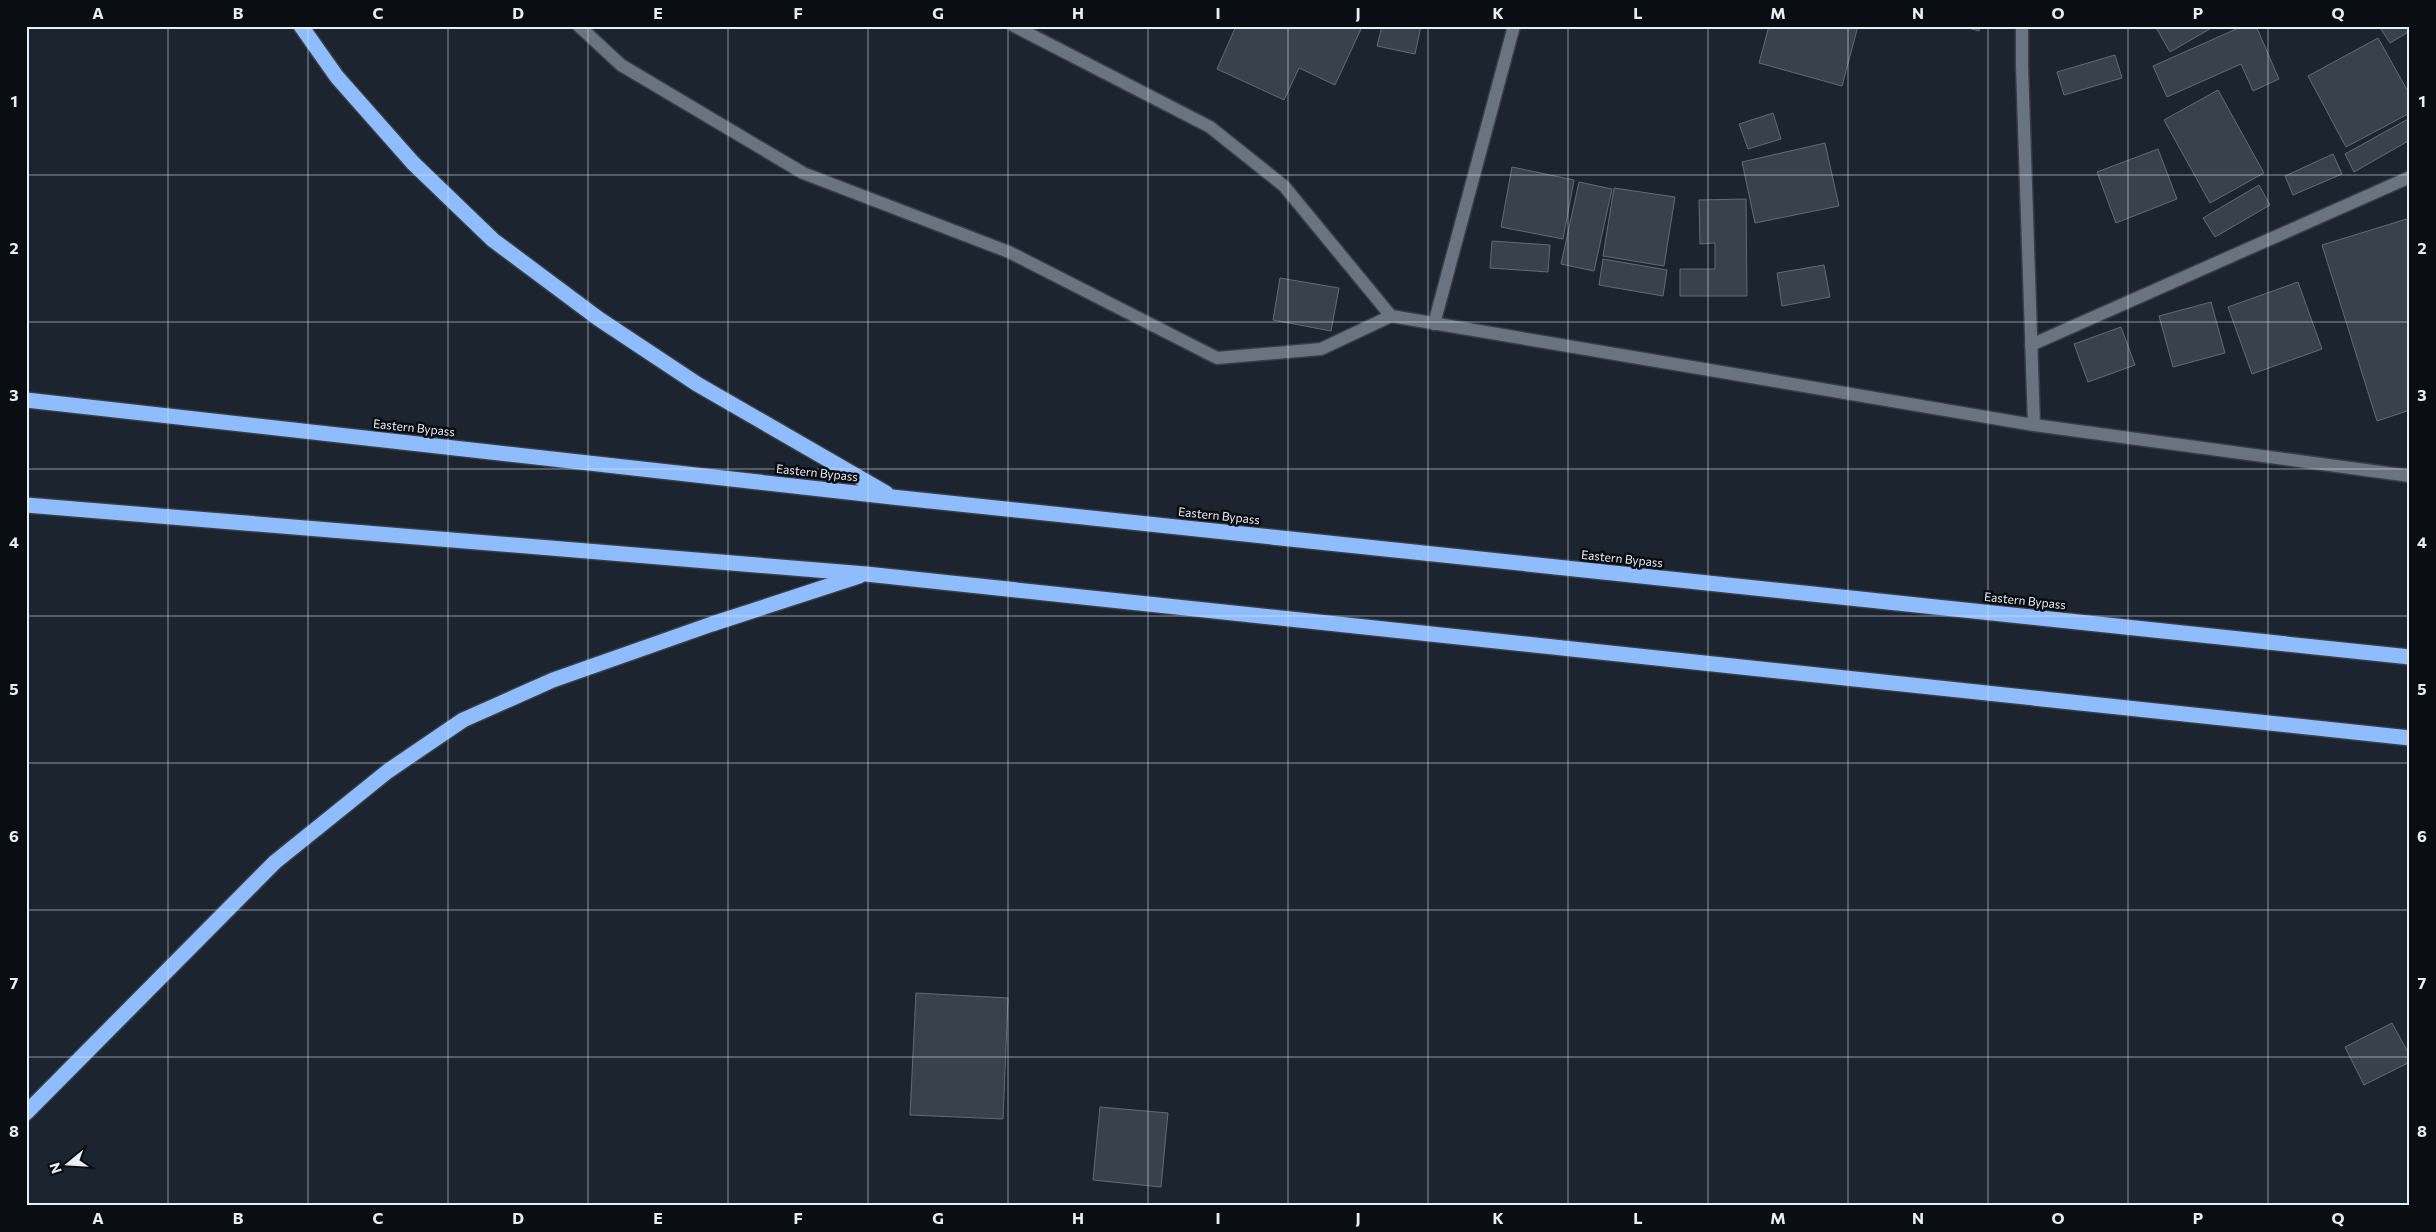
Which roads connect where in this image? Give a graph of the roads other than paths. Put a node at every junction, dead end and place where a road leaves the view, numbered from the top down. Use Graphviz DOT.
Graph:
graph roads {
  1 [pos="301,26"];
  2 [pos="579,26"];
  3 [pos="1014,26"];
  4 [pos="1514,26"];
  5 [pos="2022,26"];
  6 [pos="1038,31"];
  7 [pos="2410,177"];
  8 [pos="1391,316"];
  9 [pos="1434,324"];
  10 [pos="2031,345"];
  11 [pos="26,400"];
  12 [pos="2034,425"];
  13 [pos="2410,476"];
  14 [pos="892,496"];
  15 [pos="26,505"];
  16 [pos="866,574"];
  17 [pos="2410,657"];
  18 [pos="2410,738"];
  19 [pos="26,1113"];
  1 -- 14 [label="highway"];
  2 -- 8 [label="street"];
  3 -- 6 [label="street"];
  4 -- 9 [label="street"];
  5 -- 10 [label="street"];
  6 -- 8 [label="street"];
  7 -- 10 [label="street"];
  8 -- 9 [label="street"];
  9 -- 12 [label="street"];
  10 -- 12 [label="street"];
  11 -- 14 [label="highway, Eastern Bypass"];
  12 -- 13 [label="street"];
  14 -- 17 [label="highway, Eastern Bypass"];
  15 -- 16 [label="highway"];
  16 -- 18 [label="highway"];
  16 -- 19 [label="highway"];
}
